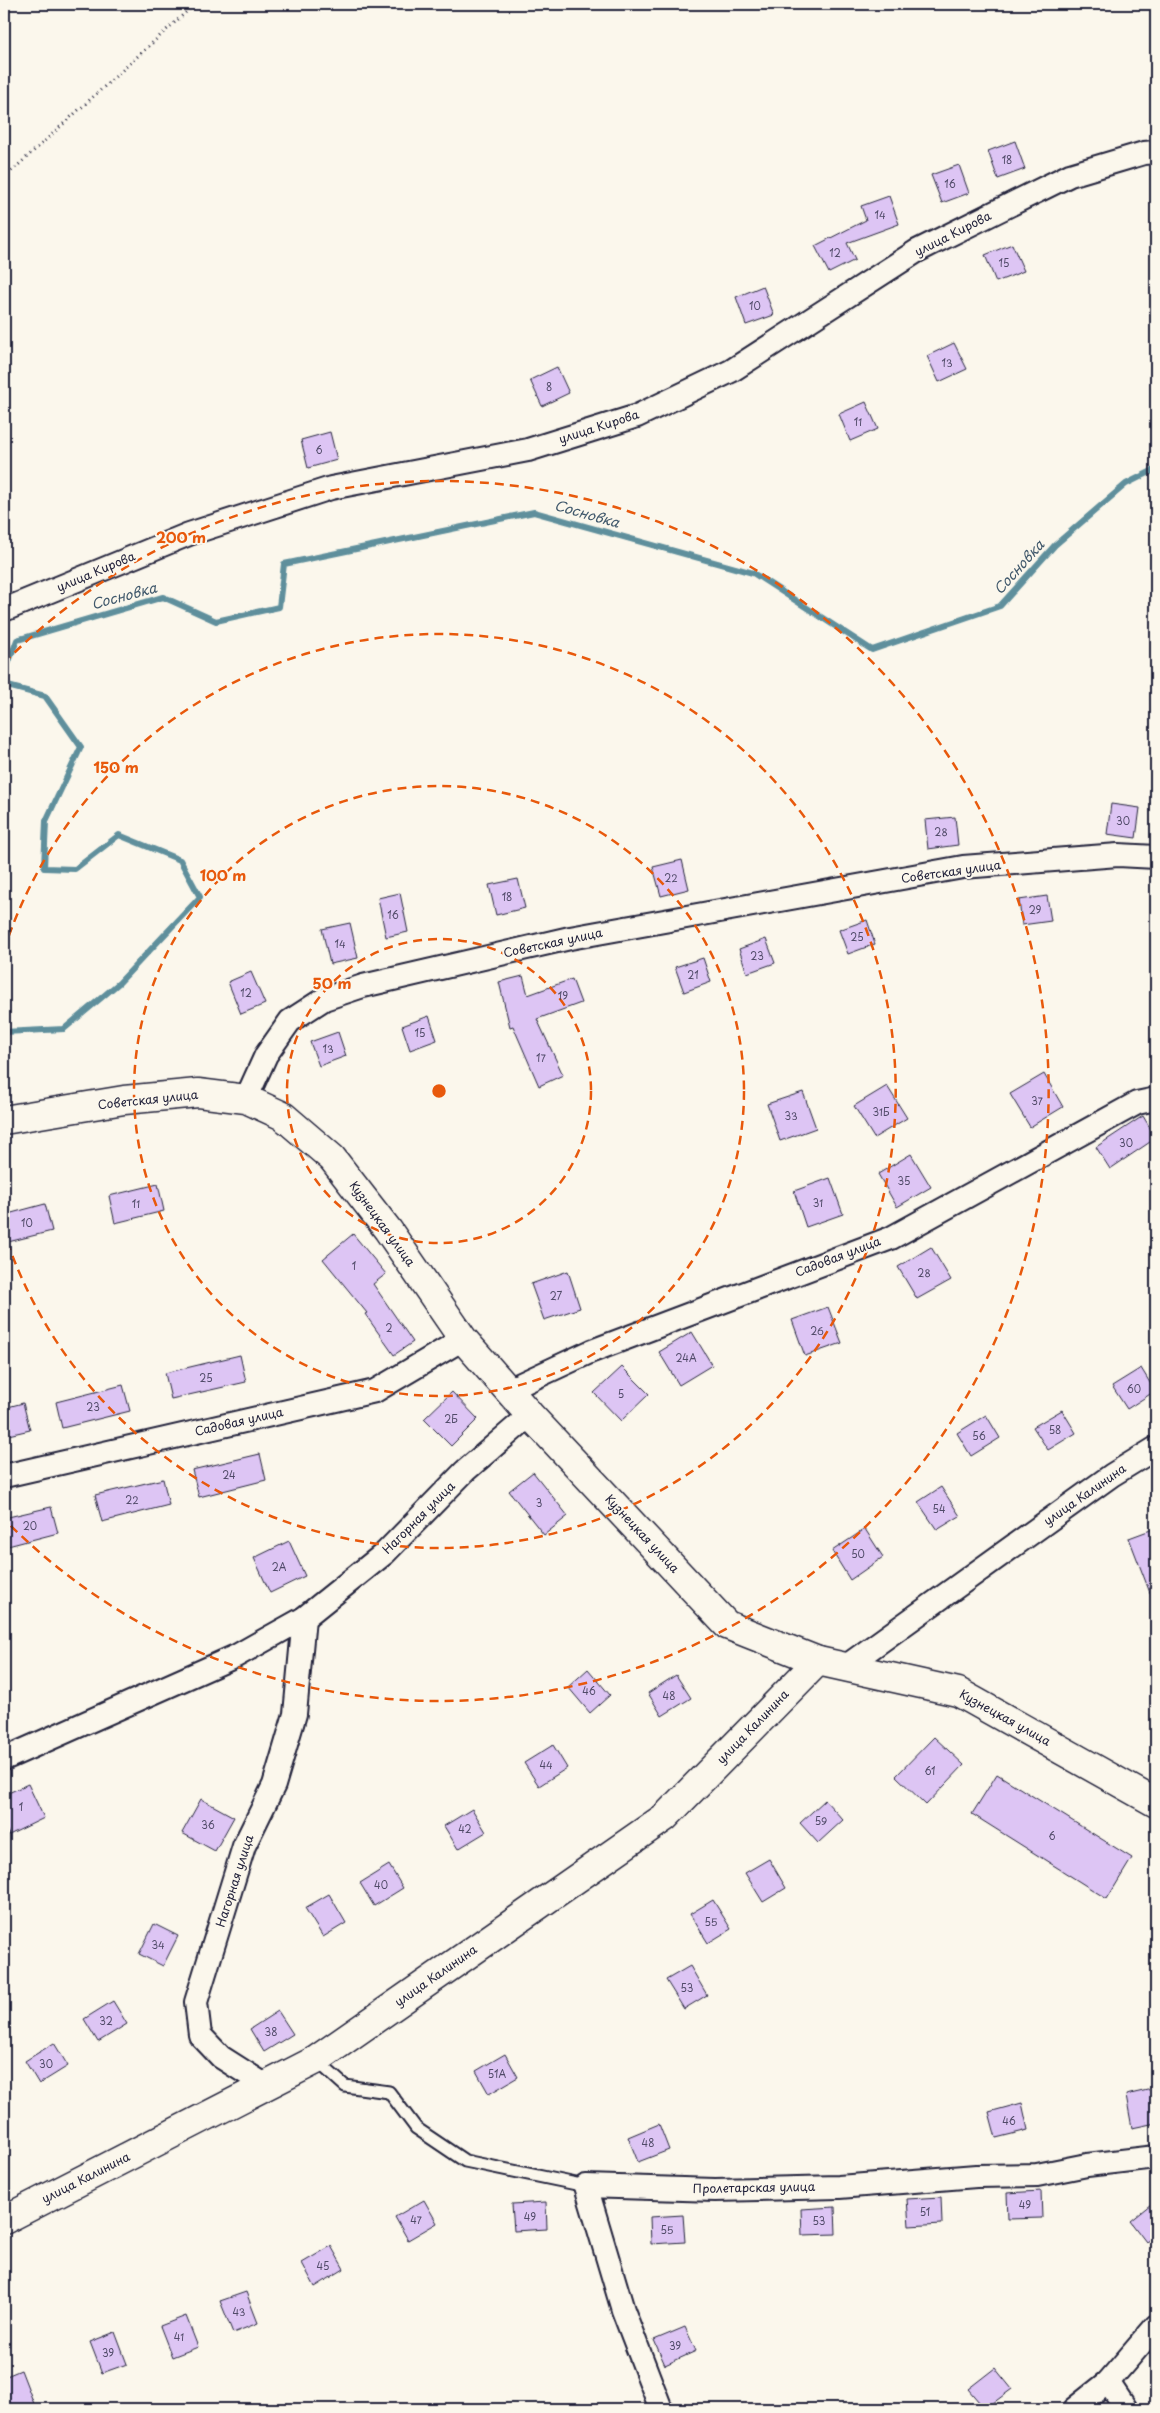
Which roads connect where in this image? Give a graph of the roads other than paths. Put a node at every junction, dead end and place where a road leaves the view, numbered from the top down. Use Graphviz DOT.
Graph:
graph roads {
  1 [pos="1156,152"];
  2 [pos="4,610"];
  3 [pos="1156,857"];
  4 [pos="246,1099"];
  5 [pos="1156,1099"];
  6 [pos="4,1120"];
  7 [pos="464,1339"];
  8 [pos="508,1390"];
  9 [pos="530,1415"];
  10 [pos="1156,1448"];
  11 [pos="4,1476"];
  12 [pos="304,1618"];
  13 [pos="818,1661"];
  14 [pos="845,1666"];
  15 [pos="4,1760"];
  16 [pos="1152,1795"];
  17 [pos="316,2060"];
  18 [pos="265,2085"];
  19 [pos="1156,2157"];
  20 [pos="586,2186"];
  21 [pos="4,2220"];
  22 [pos="1156,2326"];
  23 [pos="1108,2382"];
  24 [pos="661,2409"];
  25 [pos="1074,2409"];
  26 [pos="1126,2409"];
  1 -- 2 [label="street, улица Кирова"];
  3 -- 4 [label="street, Советская улица"];
  4 -- 6 [label="main road, Советская улица"];
  4 -- 7 [label="main road, Кузнецкая улица"];
  5 -- 8 [label="street, Садовая улица"];
  7 -- 8 [label="main road, Кузнецкая улица"];
  7 -- 11 [label="street, Садовая улица"];
  8 -- 9 [label="main road, Кузнецкая улица"];
  9 -- 12 [label="street, Нагорная улица"];
  9 -- 13 [label="main road, Кузнецкая улица"];
  10 -- 14 [label="street, улица Калинина"];
  12 -- 15 [label="street, Нагорная улица"];
  12 -- 18 [label="street, Нагорная улица"];
  13 -- 14 [label="main road, Кузнецкая улица"];
  13 -- 17 [label="main road, улица Калинина"];
  14 -- 16 [label="main road, Кузнецкая улица"];
  17 -- 18 [label="main road, улица Калинина"];
  17 -- 20 [label="lane"];
  18 -- 21 [label="main road, улица Калинина"];
  19 -- 20 [label="street, Пролетарская улица"];
  20 -- 24 [label="street"];
  22 -- 23 [label="street"];
  23 -- 25 [label="street"];
  23 -- 26 [label="street"];
}
